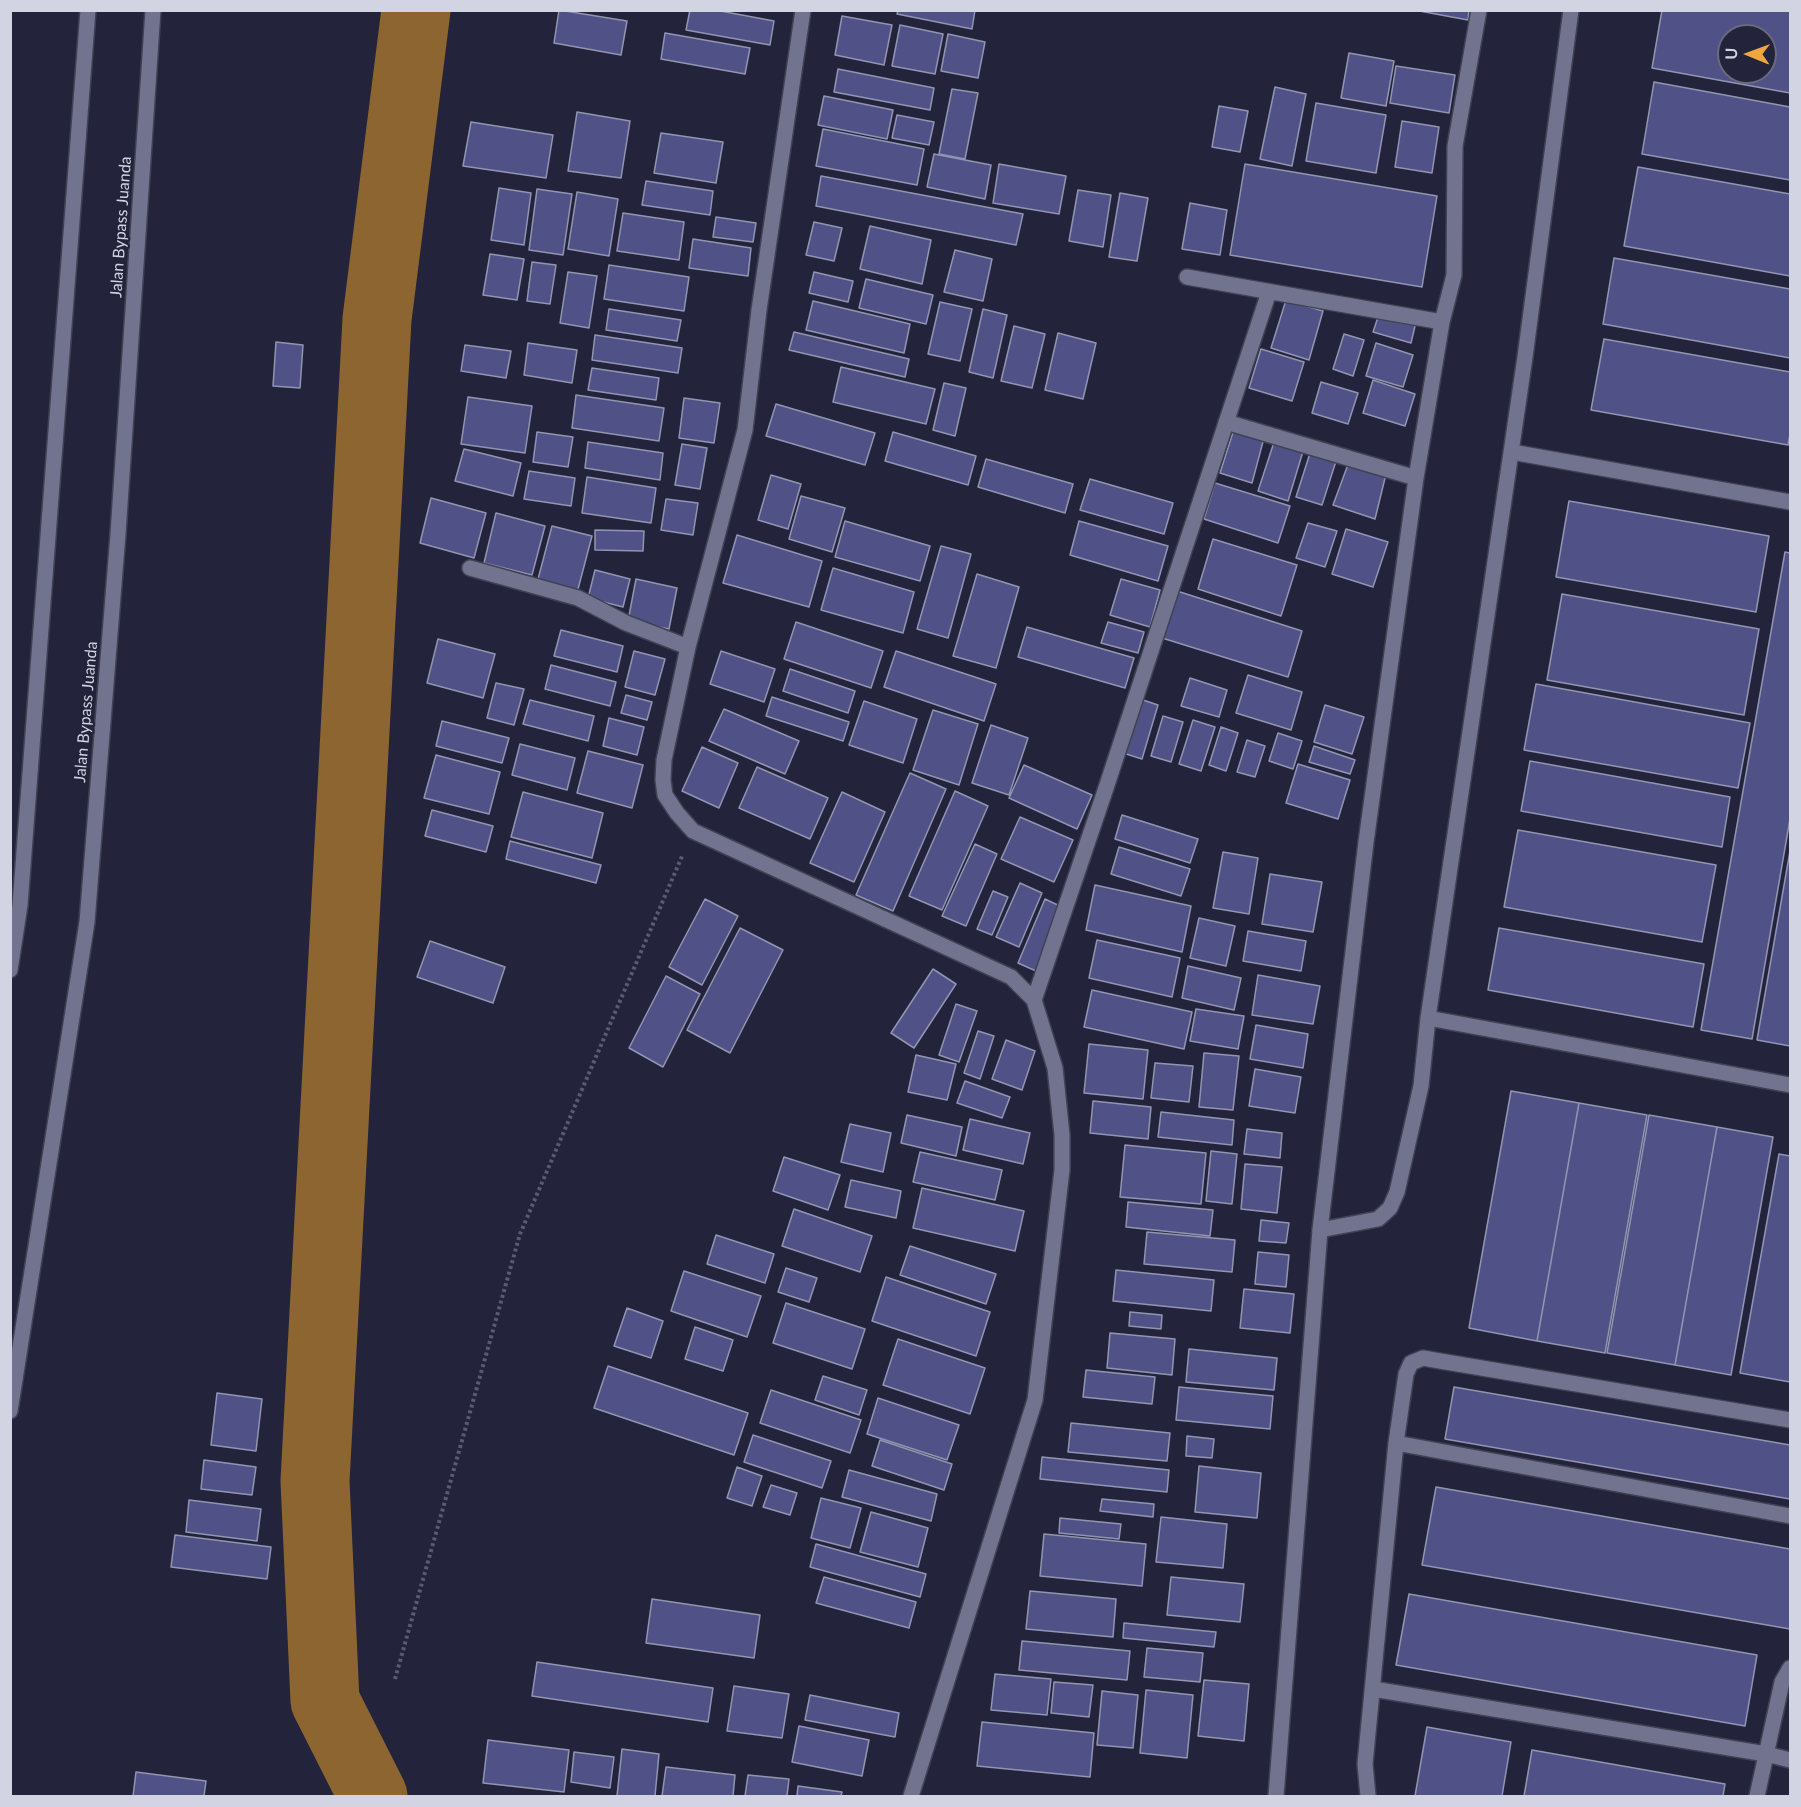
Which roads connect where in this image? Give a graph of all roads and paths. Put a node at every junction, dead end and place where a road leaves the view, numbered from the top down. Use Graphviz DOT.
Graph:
graph roads {
  1 [pos="88,10"];
  2 [pos="153,10"];
  3 [pos="803,10"];
  4 [pos="1479,10"];
  5 [pos="1571,10"];
  6 [pos="1187,277"];
  7 [pos="1269,292"];
  8 [pos="1442,322"];
  9 [pos="1226,422"];
  10 [pos="1512,453"];
  11 [pos="1416,478"];
  12 [pos="1791,502"];
  13 [pos="470,568"];
  14 [pos="688,647"];
  15 [pos="693,831"];
  16 [pos="10,970"];
  17 [pos="1034,1000"];
  18 [pos="1428,1018"];
  19 [pos="1791,1084"];
  20 [pos="1320,1230"];
  21 [pos="10,1411"];
  22 [pos="1791,1420"];
  23 [pos="1396,1443"];
  24 [pos="1791,1516"];
  25 [pos="1791,1668"];
  26 [pos="395,1679"];
  27 [pos="1373,1689"];
  28 [pos="1766,1754"];
  29 [pos="1791,1760"];
  30 [pos="911,1797"];
  31 [pos="1276,1797"];
  32 [pos="1368,1797"];
  33 [pos="1757,1797"];
  1 -- 16 [label="street"];
  2 -- 21 [label="street, Jalan Bypass Juanda"];
  3 -- 14 [label="street"];
  4 -- 8 [label="street"];
  5 -- 10 [label="street"];
  6 -- 7 [label="street"];
  7 -- 8 [label="street"];
  7 -- 9 [label="street"];
  8 -- 11 [label="street"];
  9 -- 11 [label="street"];
  9 -- 17 [label="street"];
  10 -- 12 [label="street"];
  10 -- 18 [label="street"];
  11 -- 20 [label="street"];
  13 -- 14 [label="street"];
  14 -- 15 [label="street"];
  15 -- 17 [label="street"];
  15 -- 26 [label="path"];
  17 -- 30 [label="street"];
  18 -- 19 [label="street"];
  18 -- 20 [label="street"];
  20 -- 31 [label="street"];
  22 -- 23 [label="street"];
  23 -- 24 [label="street"];
  23 -- 27 [label="street"];
  25 -- 28 [label="street"];
  27 -- 28 [label="street"];
  27 -- 32 [label="street"];
  28 -- 29 [label="street"];
  28 -- 33 [label="street"];
}
